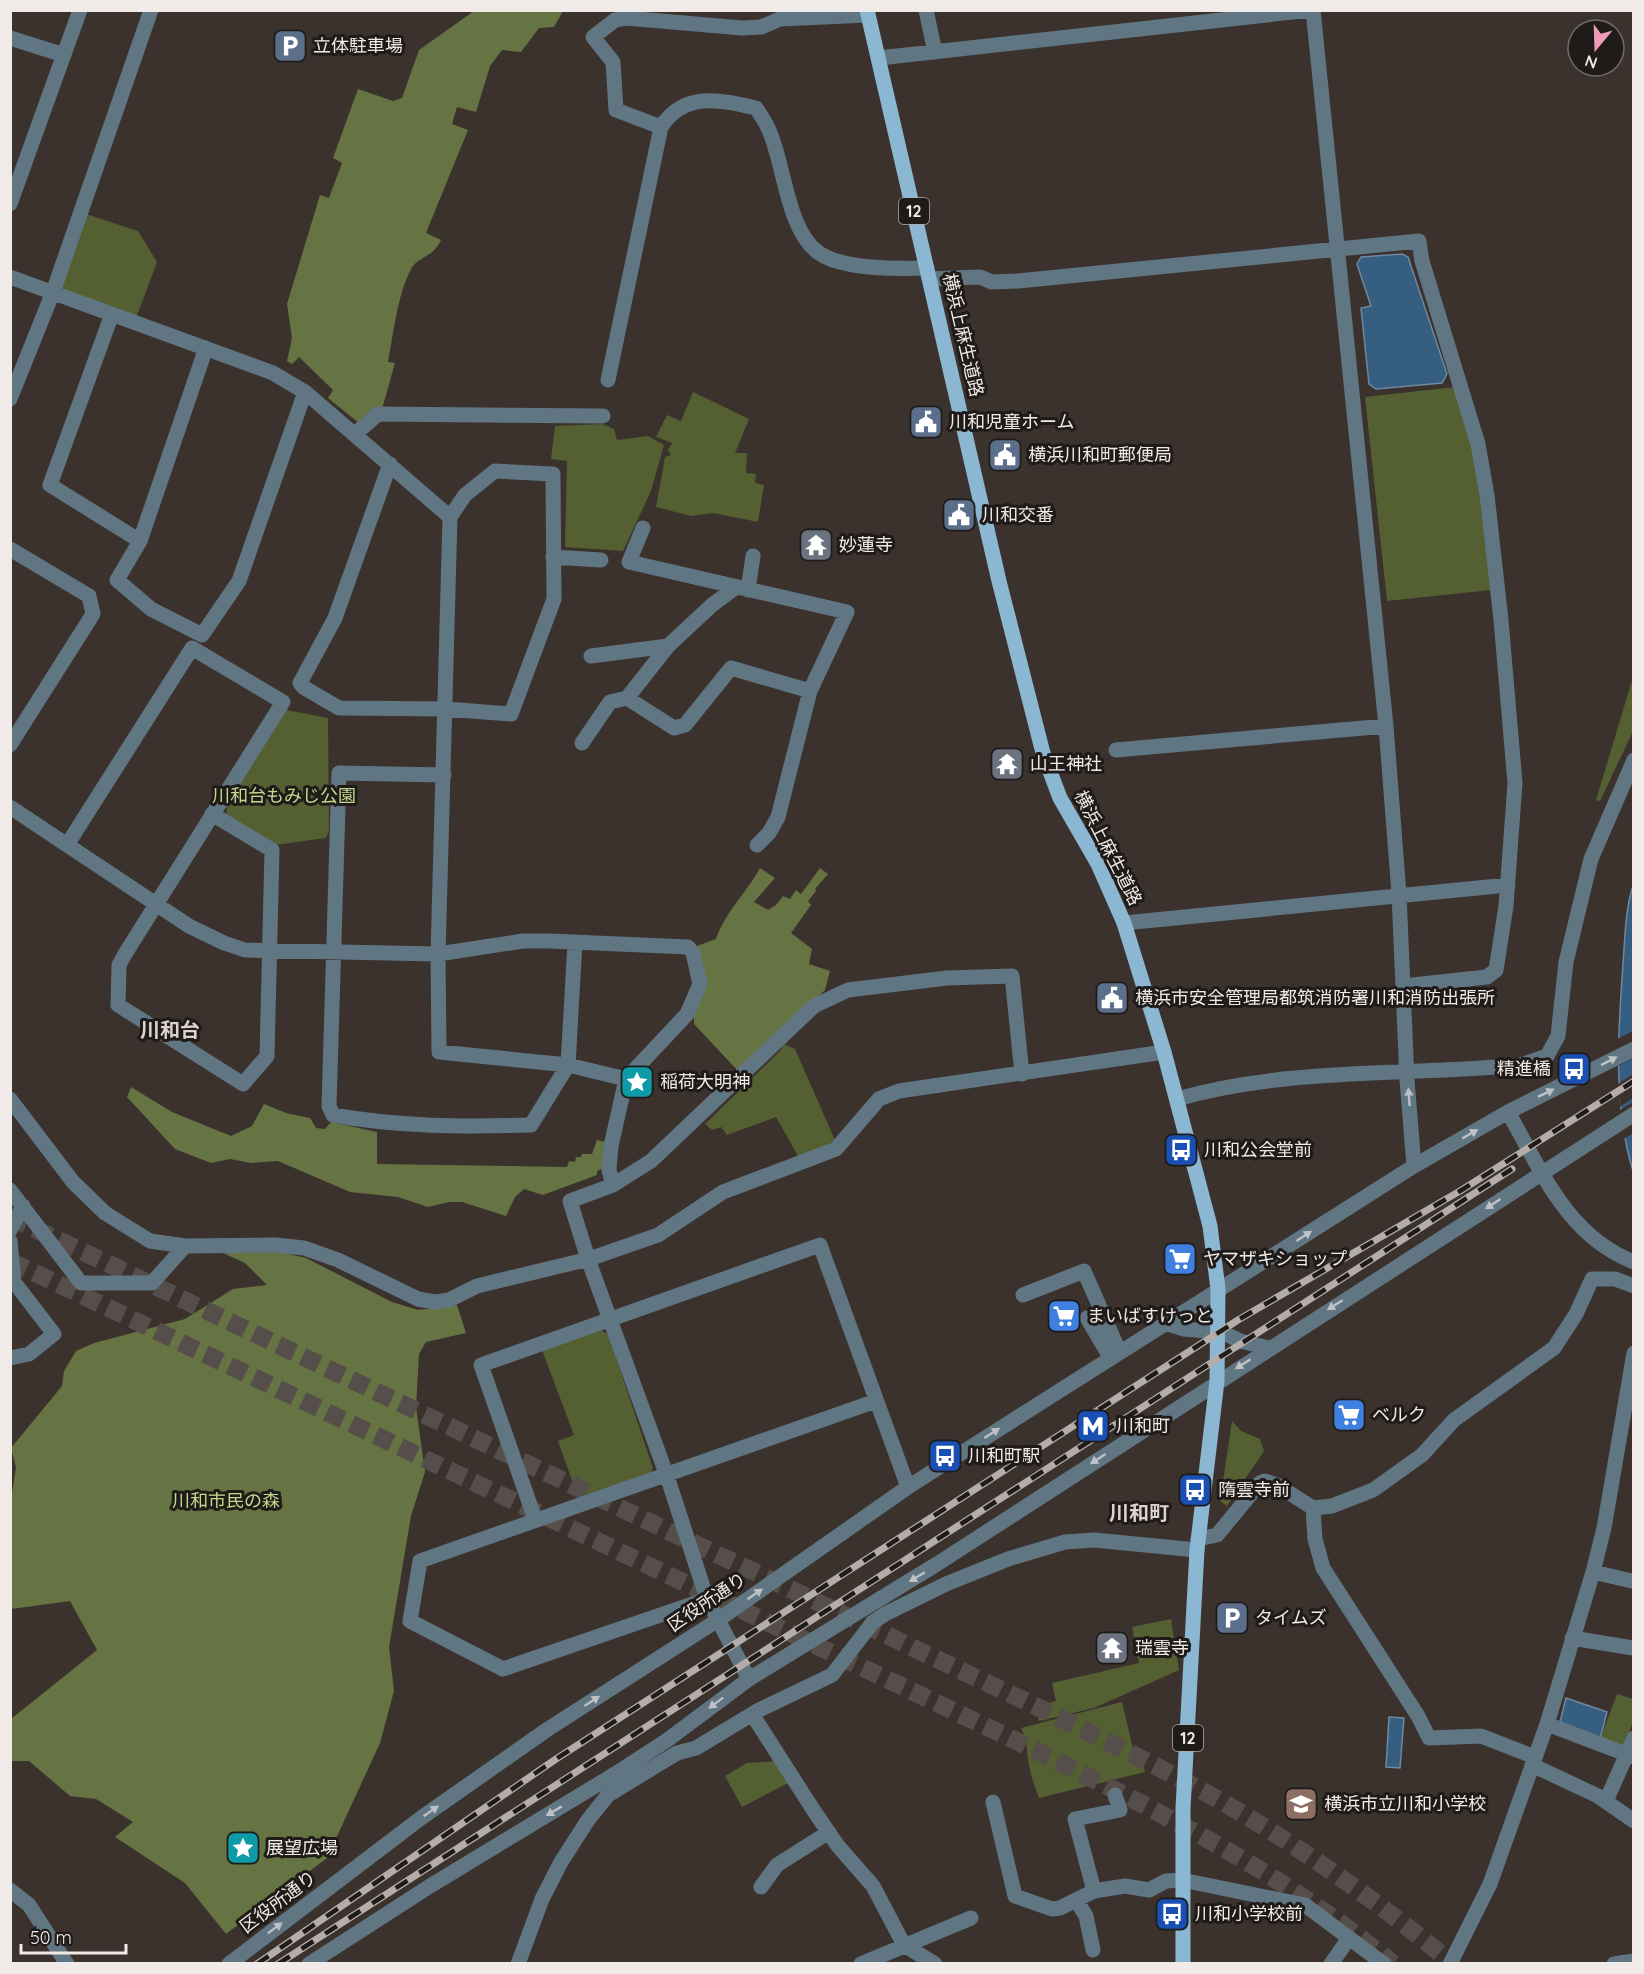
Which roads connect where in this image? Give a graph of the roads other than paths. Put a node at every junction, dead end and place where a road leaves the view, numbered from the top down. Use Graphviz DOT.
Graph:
graph roads {
  1 [pos="80,10"];
  2 [pos="151,10"];
  3 [pos="926,10"];
  4 [pos="1312,10"];
  5 [pos="868,13"];
  6 [pos="10,38"];
  7 [pos="935,52"];
  8 [pos="64,55"];
  9 [pos="879,58"];
  10 [pos="661,127"];
  11 [pos="10,204"];
  12 [pos="1337,248"];
  13 [pos="928,274"];
  14 [pos="10,278"];
  15 [pos="53,292"];
  16 [pos="112,314"];
  17 [pos="206,348"];
  18 [pos="608,380"];
  19 [pos="305,392"];
  20 [pos="10,399"];
  21 [pos="603,416"];
  22 [pos="355,434"];
  23 [pos="390,464"];
  24 [pos="450,517"];
  25 [pos="643,528"];
  26 [pos="140,541"];
  27 [pos="10,549"];
  28 [pos="753,556"];
  29 [pos="553,557"];
  30 [pos="601,560"];
  31 [pos="742,589"];
  32 [pos="668,646"];
  33 [pos="591,656"];
  34 [pos="810,690"];
  35 [pos="627,698"];
  36 [pos="446,710"];
  37 [pos="1386,726"];
  38 [pos="582,744"];
  39 [pos="10,745"];
  40 [pos="1116,750"];
  41 [pos="1634,760"];
  42 [pos="444,775"];
  43 [pos="10,807"];
  44 [pos="212,814"];
  45 [pos="67,845"];
  46 [pos="757,845"];
  47 [pos="1508,885"];
  48 [pos="1399,894"];
  49 [pos="157,904"];
  50 [pos="1124,922"];
  51 [pos="574,942"];
  52 [pos="270,951"];
  53 [pos="333,952"];
  54 [pos="438,954"];
  55 [pos="1403,986"];
  56 [pos="1634,1049"];
  57 [pos="1164,1052"];
  58 [pos="568,1065"];
  59 [pos="1408,1071"];
  60 [pos="1022,1074"];
  61 [pos="626,1079"];
  62 [pos="10,1099"];
  63 [pos="1177,1099"];
  64 [pos="1508,1112"];
  65 [pos="1634,1114"];
  66 [pos="1414,1166"];
  67 [pos="1542,1172"];
  68 [pos="613,1185"];
  69 [pos="10,1190"];
  70 [pos="23,1206"];
  71 [pos="10,1230"];
  72 [pos="10,1241"];
  73 [pos="185,1246"];
  74 [pos="589,1259"];
  75 [pos="1634,1262"];
  76 [pos="1634,1286"];
  77 [pos="1218,1289"];
  78 [pos="1023,1296"];
  79 [pos="1087,1318"];
  80 [pos="610,1320"];
  81 [pos="1165,1323"];
  82 [pos="1218,1331"];
  83 [pos="1269,1348"];
  84 [pos="1634,1353"];
  85 [pos="1114,1354"];
  86 [pos="10,1358"];
  87 [pos="1217,1381"];
  88 [pos="876,1401"];
  89 [pos="667,1476"];
  90 [pos="908,1487"];
  91 [pos="1313,1508"];
  92 [pos="535,1518"];
  93 [pos="1198,1545"];
  94 [pos="937,1564"];
  95 [pos="1593,1572"];
  96 [pos="1632,1581"];
  97 [pos="946,1584"];
  98 [pos="707,1599"];
  99 [pos="718,1620"];
  100 [pos="1572,1638"];
  101 [pos="1633,1648"];
  102 [pos="749,1679"];
  103 [pos="752,1714"];
  104 [pos="1547,1724"];
  105 [pos="1634,1738"];
  106 [pos="666,1741"];
  107 [pos="677,1753"];
  108 [pos="1630,1756"];
  109 [pos="1534,1761"];
  110 [pos="1115,1795"];
  111 [pos="1606,1801"];
  112 [pos="993,1802"];
  113 [pos="1634,1821"];
  114 [pos="829,1832"];
  115 [pos="1182,1880"];
  116 [pos="761,1887"];
  117 [pos="10,1890"];
  118 [pos="1094,1891"];
  119 [pos="1076,1900"];
  120 [pos="971,1918"];
  121 [pos="1349,1938"];
  122 [pos="904,1945"];
  123 [pos="1094,1950"];
  124 [pos="1634,1961"];
  125 [pos="67,1964"];
  126 [pos="229,1964"];
  127 [pos="309,1964"];
  128 [pos="518,1964"];
  129 [pos="861,1964"];
  130 [pos="935,1964"];
  131 [pos="1183,1964"];
  132 [pos="1331,1964"];
  133 [pos="1383,1964"];
  134 [pos="1450,1964"];
  135 [pos="1614,1964"];
  1 -- 8 [label="street"];
  2 -- 15 [label="street"];
  3 -- 7 [label="street"];
  4 -- 7 [label="street"];
  4 -- 12 [label="street"];
  5 -- 9 [label="main road, 横浜上麻生道路 / 12"];
  5 -- 10 [label="street"];
  6 -- 8 [label="street"];
  7 -- 9 [label="street"];
  8 -- 11 [label="street"];
  9 -- 13 [label="main road, 横浜上麻生道路 / 12"];
  10 -- 13 [label="street"];
  10 -- 18 [label="street"];
  12 -- 13 [label="street"];
  12 -- 37 [label="street"];
  12 -- 47 [label="street"];
  13 -- 50 [label="main road, 横浜上麻生道路 / 12"];
  14 -- 15 [label="street"];
  15 -- 16 [label="street"];
  15 -- 20 [label="street"];
  16 -- 17 [label="street"];
  16 -- 26 [label="street"];
  17 -- 19 [label="street"];
  17 -- 26 [label="street"];
  19 -- 22 [label="street"];
  19 -- 26 [label="street"];
  21 -- 22 [label="street"];
  22 -- 23 [label="street"];
  23 -- 24 [label="street"];
  23 -- 36 [label="street"];
  24 -- 29 [label="street"];
  24 -- 36 [label="street"];
  25 -- 31 [label="street"];
  27 -- 39 [label="street"];
  28 -- 31 [label="street"];
  29 -- 30 [label="street"];
  29 -- 36 [label="street"];
  31 -- 32 [label="street"];
  31 -- 34 [label="street"];
  32 -- 33 [label="street"];
  32 -- 35 [label="street"];
  34 -- 35 [label="street"];
  34 -- 46 [label="street"];
  35 -- 38 [label="street"];
  36 -- 42 [label="street"];
  37 -- 40 [label="street"];
  37 -- 48 [label="street"];
  41 -- 59 [label="street"];
  42 -- 53 [label="street"];
  42 -- 54 [label="street"];
  43 -- 45 [label="street"];
  44 -- 45 [label="street"];
  44 -- 49 [label="street"];
  44 -- 52 [label="street"];
  45 -- 49 [label="street"];
  47 -- 48 [label="street"];
  47 -- 55 [label="street"];
  48 -- 50 [label="street"];
  48 -- 55 [label="street"];
  49 -- 52 [label="street"];
  49 -- 52 [label="street"];
  50 -- 57 [label="main road, 横浜上麻生道路 / 12"];
  51 -- 54 [label="street"];
  51 -- 58 [label="street"];
  51 -- 61 [label="street"];
  52 -- 53 [label="street"];
  53 -- 54 [label="street"];
  53 -- 58 [label="street"];
  54 -- 58 [label="street"];
  55 -- 59 [label="street"];
  64 -- 56 [label="street, 区役所通り, one-way"];
  57 -- 60 [label="street"];
  57 -- 63 [label="main road, 横浜上麻生道路 / 12"];
  58 -- 61 [label="street"];
  59 -- 63 [label="street"];
  66 -- 59 [label="street, one-way"];
  60 -- 68 [label="street"];
  60 -- 74 [label="street"];
  61 -- 68 [label="street"];
  62 -- 73 [label="street"];
  63 -- 77 [label="main road, 横浜上麻生道路 / 12"];
  66 -- 64 [label="street, 区役所通り, one-way"];
  64 -- 67 [label="street"];
  65 -- 67 [label="street"];
  77 -- 66 [label="street, 区役所通り, one-way"];
  67 -- 75 [label="street"];
  67 -- 83 [label="street, one-way"];
  68 -- 74 [label="street"];
  69 -- 70 [label="street"];
  70 -- 71 [label="street"];
  70 -- 73 [label="street"];
  72 -- 86 [label="street"];
  73 -- 74 [label="street"];
  74 -- 80 [label="street"];
  76 -- 91 [label="street"];
  77 -- 81 [label="street, 区役所通り"];
  77 -- 82 [label="main road, 横浜上麻生道路 / 12"];
  78 -- 85 [label="street"];
  79 -- 85 [label="street"];
  80 -- 88 [label="street"];
  80 -- 89 [label="street"];
  80 -- 92 [label="street"];
  81 -- 82 [label="street"];
  81 -- 85 [label="street, 区役所通り"];
  82 -- 83 [label="street"];
  82 -- 87 [label="main road, 横浜上麻生道路 / 12"];
  83 -- 87 [label="street, one-way"];
  84 -- 95 [label="street"];
  90 -- 85 [label="street, 区役所通り, one-way"];
  87 -- 93 [label="main road, 横浜上麻生道路 / 12"];
  87 -- 94 [label="street, one-way"];
  88 -- 89 [label="street"];
  88 -- 90 [label="street"];
  89 -- 92 [label="street"];
  89 -- 98 [label="street"];
  99 -- 90 [label="street, 区役所通り, one-way"];
  91 -- 93 [label="street"];
  91 -- 109 [label="street"];
  92 -- 98 [label="street"];
  93 -- 97 [label="street"];
  93 -- 115 [label="main road, 横浜上麻生道路 / 12"];
  94 -- 97 [label="street"];
  94 -- 102 [label="street, one-way"];
  95 -- 96 [label="street"];
  95 -- 100 [label="street"];
  97 -- 103 [label="street"];
  98 -- 99 [label="street"];
  99 -- 102 [label="street"];
  126 -- 99 [label="street, 区役所通り, one-way"];
  100 -- 101 [label="street"];
  100 -- 104 [label="street"];
  102 -- 106 [label="street, one-way"];
  103 -- 107 [label="street"];
  103 -- 114 [label="street"];
  104 -- 108 [label="street"];
  104 -- 109 [label="street"];
  105 -- 108 [label="street"];
  106 -- 107 [label="street"];
  106 -- 127 [label="street, one-way"];
  107 -- 128 [label="street"];
  108 -- 111 [label="street"];
  109 -- 111 [label="street"];
  109 -- 134 [label="street"];
  110 -- 118 [label="street"];
  111 -- 113 [label="street"];
  112 -- 119 [label="street"];
  114 -- 116 [label="street"];
  114 -- 122 [label="street"];
  115 -- 118 [label="street"];
  115 -- 121 [label="street"];
  115 -- 131 [label="main road, 横浜上麻生道路 / 12"];
  117 -- 125 [label="street"];
  118 -- 119 [label="street"];
  119 -- 123 [label="street"];
  120 -- 122 [label="street"];
  121 -- 132 [label="street"];
  121 -- 133 [label="street"];
  122 -- 129 [label="street"];
  122 -- 130 [label="street"];
  124 -- 135 [label="street"];
}
